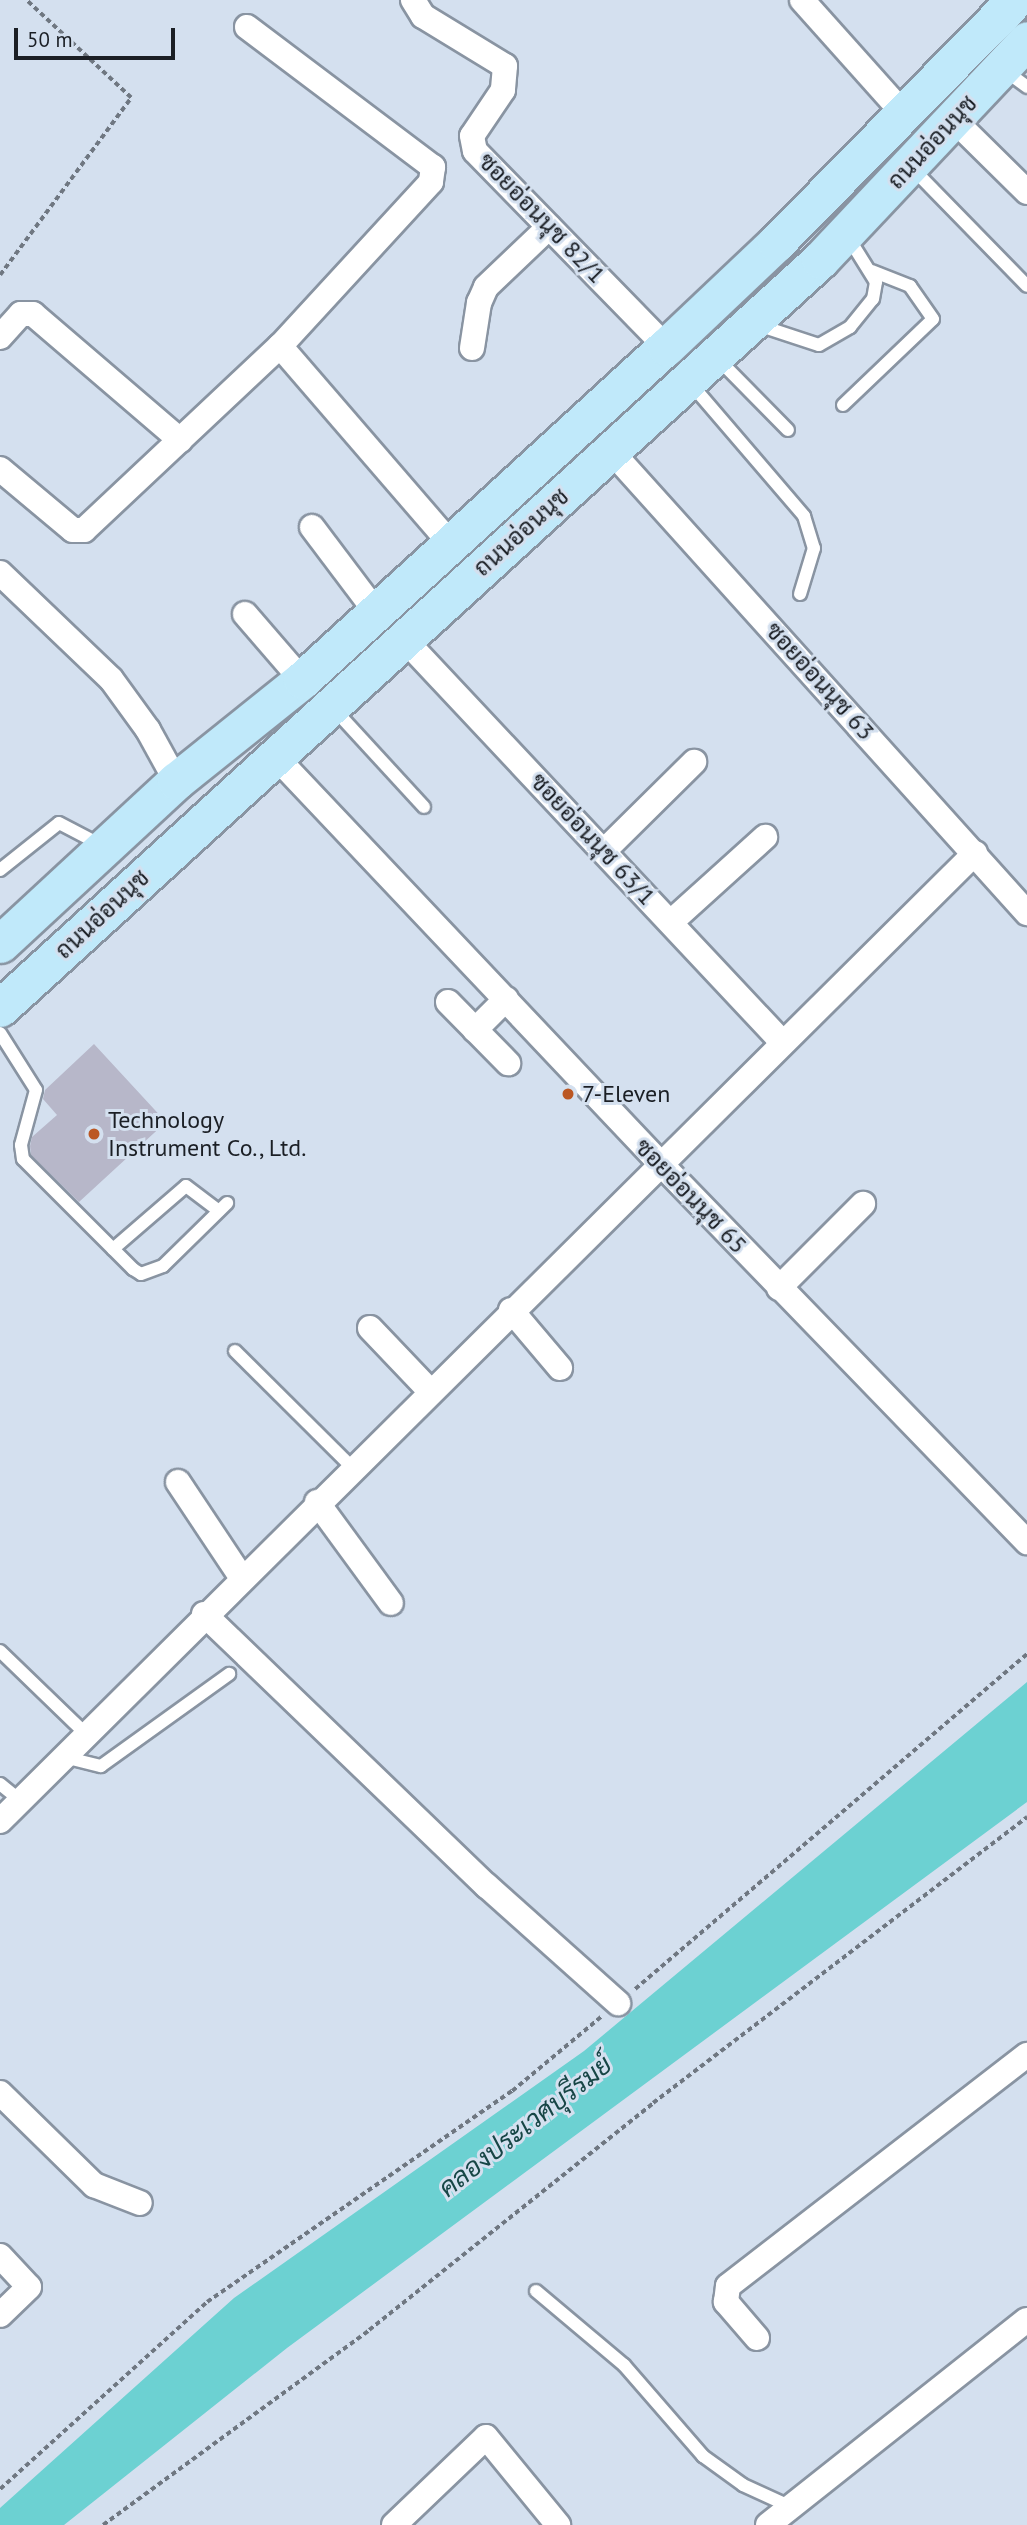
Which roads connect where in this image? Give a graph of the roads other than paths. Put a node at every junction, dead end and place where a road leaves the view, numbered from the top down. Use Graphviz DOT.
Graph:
graph roads {
  1 [pos="413,0"];
  2 [pos="802,0"];
  3 [pos="1015,0"];
  4 [pos="247,27"];
  5 [pos="1027,40"];
  6 [pos="1014,77"];
  7 [pos="905,115"];
  8 [pos="953,119"];
  9 [pos="910,167"];
  10 [pos="1027,192"];
  11 [pos="549,227"];
  12 [pos="846,233"];
  13 [pos="872,271"];
  14 [pos="1027,286"];
  15 [pos="752,323"];
  16 [pos="0,337"];
  17 [pos="280,346"];
  18 [pos="666,347"];
  19 [pos="472,348"];
  20 [pos="715,357"];
  21 [pos="689,381"];
  22 [pos="844,405"];
  23 [pos="788,430"];
  24 [pos="180,440"];
  25 [pos="611,451"];
  26 [pos="0,469"];
  27 [pos="312,527"];
  28 [pos="451,544"];
  29 [pos="0,573"];
  30 [pos="800,594"];
  31 [pos="376,612"];
  32 [pos="245,614"];
  33 [pos="402,638"];
  34 [pos="302,680"];
  35 [pos="329,704"];
  36 [pos="246,725"];
  37 [pos="274,755"];
  38 [pos="694,762"];
  39 [pos="176,782"];
  40 [pos="424,807"];
  41 [pos="765,837"];
  42 [pos="104,847"];
  43 [pos="604,851"];
  44 [pos="975,853"];
  45 [pos="0,870"];
  46 [pos="1027,913"];
  47 [pos="671,922"];
  48 [pos="0,944"];
  49 [pos="506,999"];
  50 [pos="448,1002"];
  51 [pos="0,1008"];
  52 [pos="475,1030"];
  53 [pos="0,1033"];
  54 [pos="781,1041"];
  55 [pos="508,1063"];
  56 [pos="660,1163"];
  57 [pos="863,1204"];
  58 [pos="113,1250"];
  59 [pos="779,1288"];
  60 [pos="512,1310"];
  61 [pos="370,1328"];
  62 [pos="235,1351"];
  63 [pos="560,1368"];
  64 [pos="430,1391"];
  65 [pos="352,1467"];
  66 [pos="178,1482"];
  67 [pos="317,1502"];
  68 [pos="1027,1542"];
  69 [pos="241,1577"];
  70 [pos="391,1604"];
  71 [pos="204,1614"];
  72 [pos="0,1651"];
  73 [pos="229,1674"];
  74 [pos="86,1734"];
  75 [pos="63,1757"];
  76 [pos="0,1784"];
  77 [pos="20,1800"];
  78 [pos="0,1821"];
  79 [pos="618,2003"];
  80 [pos="1027,2055"];
  81 [pos="0,2093"];
  82 [pos="140,2203"];
  83 [pos="0,2256"];
  84 [pos="536,2291"];
  85 [pos="0,2315"];
  86 [pos="1027,2320"];
  87 [pos="757,2338"];
  88 [pos="792,2507"];
  89 [pos="394,2525"];
  90 [pos="558,2525"];
  91 [pos="768,2525"];
  1 -- 11 [label="street, ซอยอ่อนนุช 82/1"];
  2 -- 7 [label="street"];
  3 -- 7 [label="main road, ถนนอ่อนนุช"];
  4 -- 17 [label="street"];
  5 -- 6 [label="main road, ถนนอ่อนนุช"];
  6 -- 8 [label="main road, ถนนอ่อนนุช"];
  7 -- 18 [label="main road, ถนนอ่อนนุช"];
  8 -- 9 [label="main road, ถนนอ่อนนุช"];
  8 -- 10 [label="street"];
  9 -- 12 [label="main road, ถนนอ่อนนุช"];
  9 -- 14 [label="lane"];
  11 -- 18 [label="street, ซอยอ่อนนุช 82/1"];
  11 -- 19 [label="street"];
  12 -- 13 [label="lane"];
  12 -- 15 [label="main road, ถนนอ่อนนุช"];
  13 -- 15 [label="lane"];
  13 -- 22 [label="lane"];
  15 -- 20 [label="main road, ถนนอ่อนนุช"];
  16 -- 24 [label="street"];
  17 -- 24 [label="street"];
  17 -- 28 [label="street"];
  18 -- 28 [label="main road, ถนนอ่อนนุช"];
  20 -- 21 [label="main road, ถนนอ่อนนุช"];
  20 -- 23 [label="lane"];
  21 -- 25 [label="main road, ถนนอ่อนนุช"];
  21 -- 30 [label="lane"];
  24 -- 26 [label="street"];
  25 -- 33 [label="main road, ถนนอ่อนนุช"];
  25 -- 44 [label="street, ซอยอ่อนนุช 63"];
  27 -- 31 [label="street"];
  28 -- 31 [label="main road, ถนนอ่อนนุช"];
  29 -- 39 [label="street"];
  31 -- 34 [label="main road, ถนนอ่อนนุช"];
  32 -- 34 [label="street"];
  33 -- 35 [label="main road, ถนนอ่อนนุช"];
  33 -- 43 [label="street, ซอยอ่อนนุช 63/1"];
  34 -- 36 [label="main road, ถนนอ่อนนุช"];
  35 -- 37 [label="main road, ถนนอ่อนนุช"];
  35 -- 40 [label="lane"];
  36 -- 37 [label="main road"];
  36 -- 39 [label="main road, ถนนอ่อนนุช"];
  37 -- 49 [label="street, ซอยอ่อนนุช 65"];
  37 -- 51 [label="main road, ถนนอ่อนนุช"];
  38 -- 43 [label="street"];
  39 -- 42 [label="main road, ถนนอ่อนนุช"];
  41 -- 47 [label="street"];
  42 -- 45 [label="lane"];
  42 -- 48 [label="main road, ถนนอ่อนนุช"];
  43 -- 47 [label="street, ซอยอ่อนนุช 63/1"];
  44 -- 46 [label="street, ซอยอ่อนนุช 63"];
  44 -- 54 [label="street"];
  47 -- 54 [label="street, ซอยอ่อนนุช 63/1"];
  49 -- 52 [label="street"];
  49 -- 56 [label="street, ซอยอ่อนนุช 65"];
  50 -- 52 [label="street"];
  52 -- 55 [label="street"];
  53 -- 58 [label="lane"];
  54 -- 56 [label="street"];
  56 -- 59 [label="street, ซอยอ่อนนุช 65"];
  56 -- 60 [label="street"];
  57 -- 59 [label="street"];
  58 -- 58 [label="lane"];
  59 -- 68 [label="street, ซอยอ่อนนุช 65"];
  60 -- 63 [label="street"];
  60 -- 64 [label="street"];
  61 -- 64 [label="street"];
  62 -- 65 [label="lane"];
  64 -- 65 [label="street"];
  65 -- 67 [label="street"];
  66 -- 69 [label="street"];
  67 -- 69 [label="street"];
  67 -- 70 [label="street"];
  69 -- 71 [label="street"];
  71 -- 74 [label="street"];
  71 -- 79 [label="street"];
  72 -- 74 [label="lane"];
  73 -- 75 [label="lane"];
  74 -- 75 [label="street"];
  75 -- 77 [label="street"];
  76 -- 77 [label="lane"];
  77 -- 78 [label="street"];
  80 -- 87 [label="street"];
  81 -- 82 [label="street"];
  83 -- 85 [label="street"];
  84 -- 88 [label="lane"];
  86 -- 88 [label="street"];
  88 -- 91 [label="street"];
  89 -- 90 [label="street"];
}
